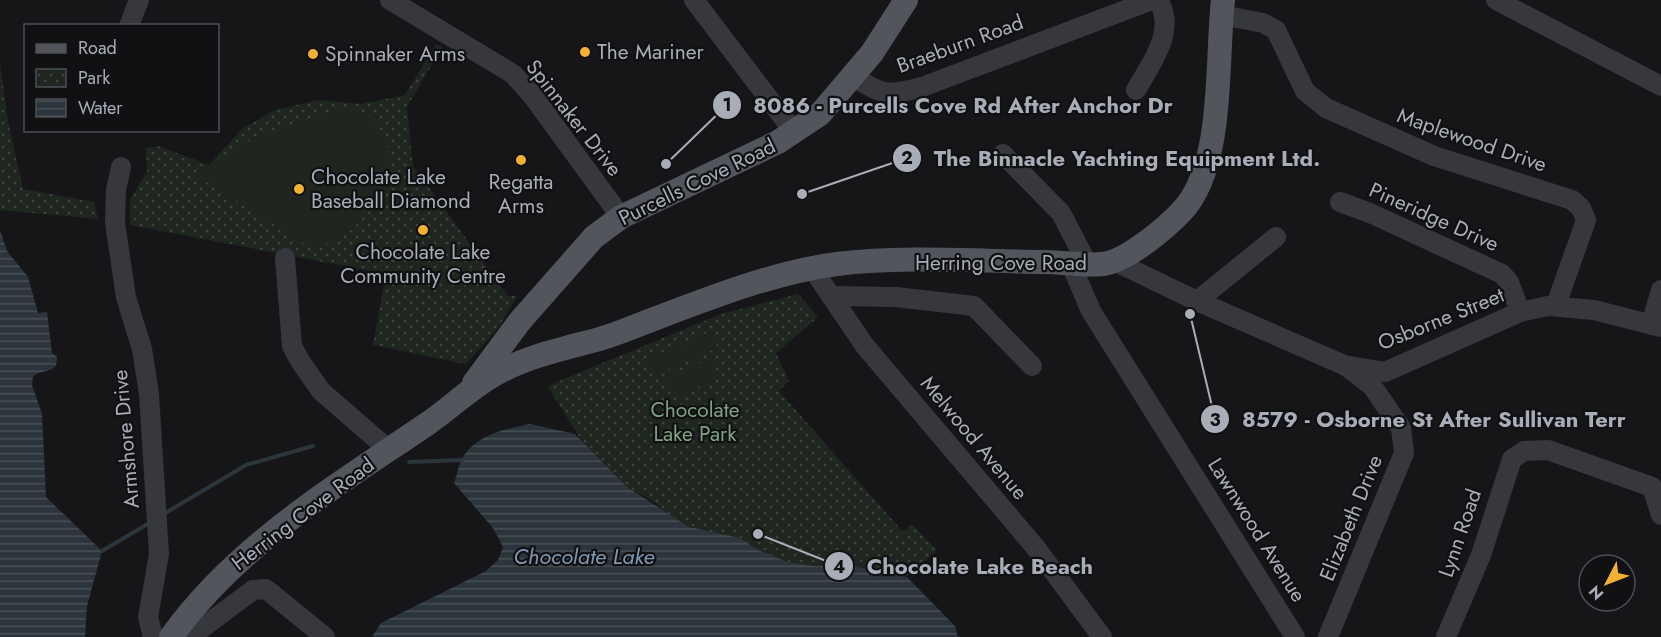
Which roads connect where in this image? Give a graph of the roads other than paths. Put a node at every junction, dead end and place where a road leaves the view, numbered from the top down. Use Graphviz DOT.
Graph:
graph roads {
  1 [pos="139,0"];
  2 [pos="390,0"];
  3 [pos="694,0"];
  4 [pos="906,0"];
  5 [pos="1496,0"];
  6 [pos="1156,1"];
  7 [pos="1222,7"];
  8 [pos="130,24"];
  9 [pos="854,77"];
  10 [pos="1661,86"];
  11 [pos="1136,90"];
  12 [pos="794,132"];
  13 [pos="1003,154"];
  14 [pos="121,167"];
  15 [pos="1340,202"];
  16 [pos="621,217"];
  17 [pos="1276,237"];
  18 [pos="285,258"];
  19 [pos="1114,261"];
  20 [pos="1078,262"];
  21 [pos="812,268"];
  22 [pos="1661,290"];
  23 [pos="831,296"];
  24 [pos="1197,301"];
  25 [pos="1556,305"];
  26 [pos="532,308"];
  27 [pos="1520,312"];
  28 [pos="1656,326"];
  29 [pos="536,364"];
  30 [pos="1344,365"];
  31 [pos="1032,366"];
  32 [pos="471,388"];
  33 [pos="451,408"];
  34 [pos="389,450"];
  35 [pos="1660,511"];
  36 [pos="153,637"];
  37 [pos="171,637"];
  38 [pos="190,637"];
  39 [pos="325,637"];
  40 [pos="1102,637"];
  41 [pos="1295,637"];
  42 [pos="1328,637"];
  43 [pos="1446,637"];
  1 -- 8 [label="street"];
  2 -- 16 [label="street, Spinnaker Drive"];
  3 -- 12 [label="street"];
  4 -- 9 [label="main road, Purcells Cove Road"];
  5 -- 10 [label="street"];
  6 -- 9 [label="street, Braeburn Road"];
  6 -- 11 [label="street"];
  7 -- 19 [label="main road, Herring Cove Road"];
  7 -- 25 [label="street, Maplewood Drive"];
  9 -- 12 [label="main road, Purcells Cove Road"];
  12 -- 16 [label="main road, Purcells Cove Road"];
  13 -- 20 [label="street, Lawnwood Avenue"];
  14 -- 36 [label="street, Armshore Drive"];
  15 -- 27 [label="street, Pineridge Drive"];
  16 -- 26 [label="main road, Purcells Cove Road"];
  17 -- 24 [label="street"];
  18 -- 34 [label="street"];
  19 -- 20 [label="main road, Herring Cove Road"];
  19 -- 24 [label="street, Osborne Street"];
  20 -- 21 [label="main road, Herring Cove Road"];
  20 -- 41 [label="street, Lawnwood Avenue"];
  21 -- 23 [label="street, Melwood Avenue"];
  21 -- 29 [label="main road, Herring Cove Road"];
  22 -- 28 [label="street"];
  23 -- 31 [label="street"];
  23 -- 40 [label="street, Melwood Avenue"];
  24 -- 30 [label="street, Osborne Street"];
  25 -- 27 [label="street, Osborne Street"];
  25 -- 28 [label="street, Osborne Street"];
  26 -- 29 [label="main road"];
  26 -- 32 [label="main road, Purcells Cove Road"];
  27 -- 30 [label="street, Osborne Street"];
  29 -- 32 [label="main road, Herring Cove Road"];
  29 -- 33 [label="main road, Herring Cove Road"];
  30 -- 42 [label="street, Elizabeth Drive"];
  32 -- 33 [label="main road, Herring Cove Road"];
  33 -- 34 [label="main road, Herring Cove Road"];
  34 -- 37 [label="main road, Herring Cove Road"];
  35 -- 43 [label="street, Lynn Road"];
  38 -- 39 [label="street"];
}
